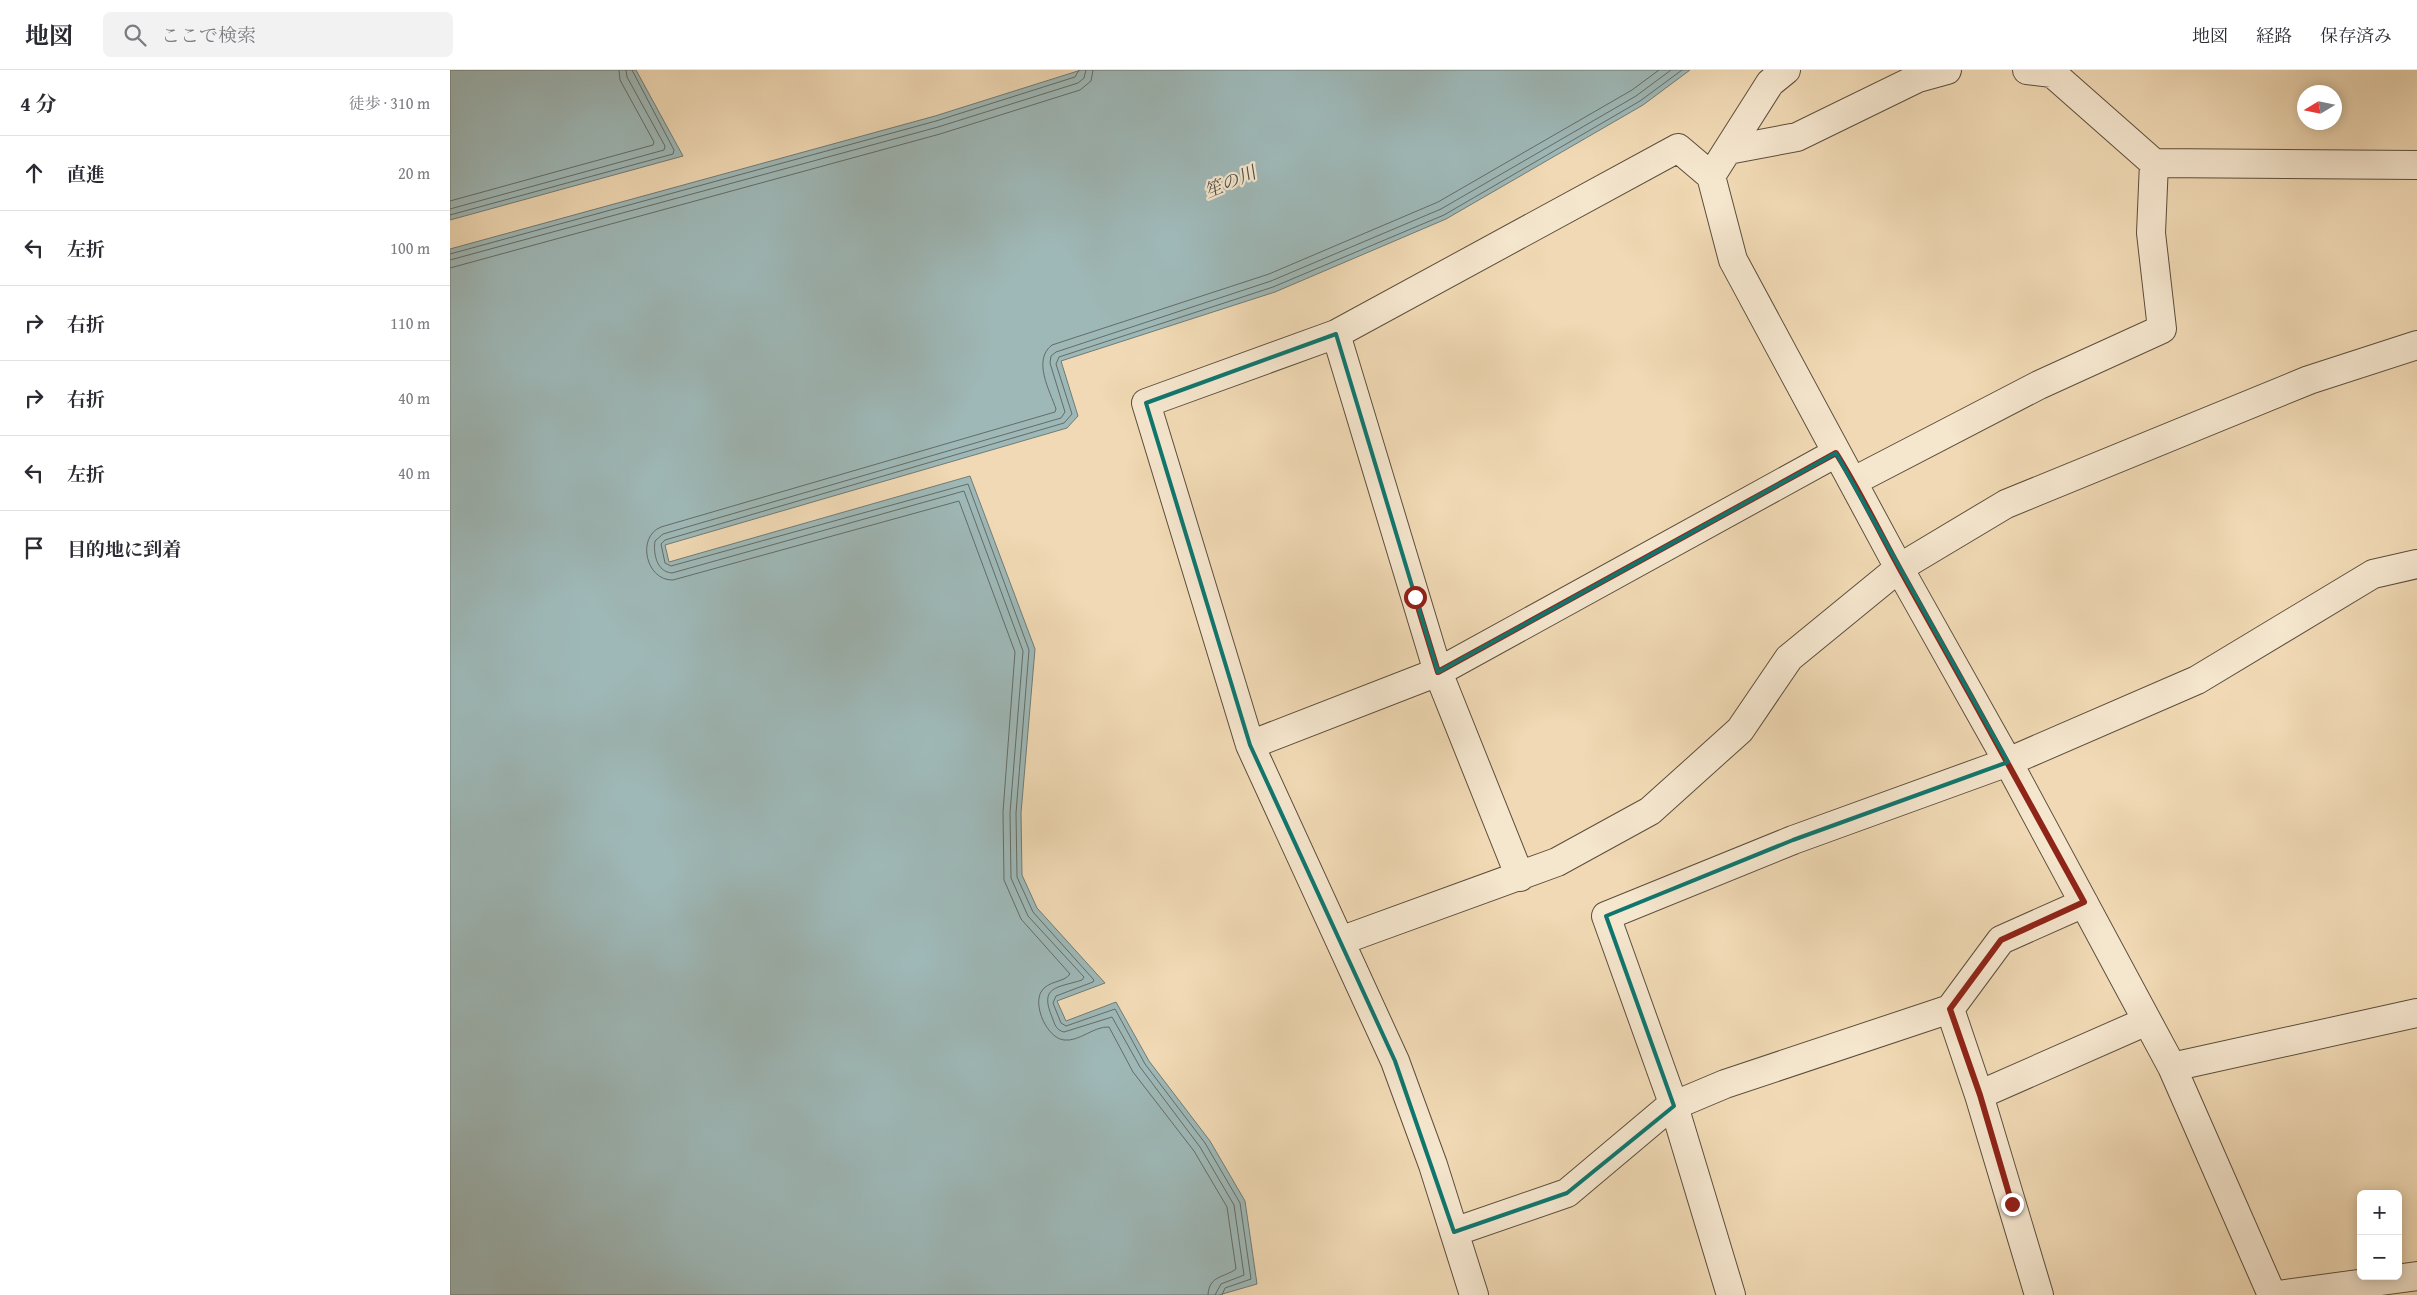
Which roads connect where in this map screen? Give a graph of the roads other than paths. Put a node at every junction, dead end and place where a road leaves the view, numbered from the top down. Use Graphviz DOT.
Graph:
graph roads {
  1 [pos="1947,70"];
  2 [pos="2045,71"];
  3 [pos="1774,74"];
  4 [pos="1728,150"];
  5 [pos="2154,163"];
  6 [pos="2417,165"];
  7 [pos="1711,176"];
  8 [pos="1336,334"];
  9 [pos="2417,345"];
  10 [pos="1836,453"];
  11 [pos="1854,481"];
  12 [pos="2417,564"];
  13 [pos="1899,568"];
  14 [pos="1438,672"];
  15 [pos="1250,745"];
  16 [pos="2008,762"];
  17 [pos="1520,877"];
  18 [pos="2084,902"];
  19 [pos="1340,941"];
  20 [pos="1950,1009"];
  21 [pos="2417,1013"];
  22 [pos="2147,1021"];
  23 [pos="2172,1067"];
  24 [pos="1980,1095"];
  25 [pos="1674,1106"];
  26 [pos="1454,1232"];
  27 [pos="2417,1276"];
  28 [pos="1474,1295"];
  29 [pos="1731,1295"];
  30 [pos="2038,1295"];
  31 [pos="2272,1295"];
  32 [pos="2278,1295"];
  1 -- 4 [label="street"];
  2 -- 5 [label="street"];
  3 -- 4 [label="street"];
  4 -- 7 [label="street"];
  5 -- 6 [label="street"];
  5 -- 11 [label="street"];
  7 -- 8 [label="street"];
  7 -- 10 [label="street"];
  8 -- 14 [label="street"];
  8 -- 15 [label="street"];
  9 -- 13 [label="street"];
  10 -- 11 [label="street"];
  10 -- 14 [label="street"];
  11 -- 13 [label="street"];
  12 -- 16 [label="street"];
  13 -- 16 [label="street"];
  13 -- 17 [label="street"];
  14 -- 15 [label="street"];
  14 -- 17 [label="street"];
  15 -- 19 [label="street"];
  16 -- 18 [label="street"];
  16 -- 25 [label="street"];
  17 -- 19 [label="street"];
  18 -- 20 [label="street"];
  18 -- 22 [label="street"];
  19 -- 26 [label="street"];
  20 -- 24 [label="street"];
  20 -- 25 [label="street"];
  21 -- 23 [label="street"];
  22 -- 23 [label="street"];
  22 -- 24 [label="street"];
  23 -- 31 [label="street"];
  24 -- 30 [label="street"];
  25 -- 26 [label="street"];
  25 -- 29 [label="street"];
  26 -- 28 [label="street"];
  27 -- 32 [label="street"];
}
